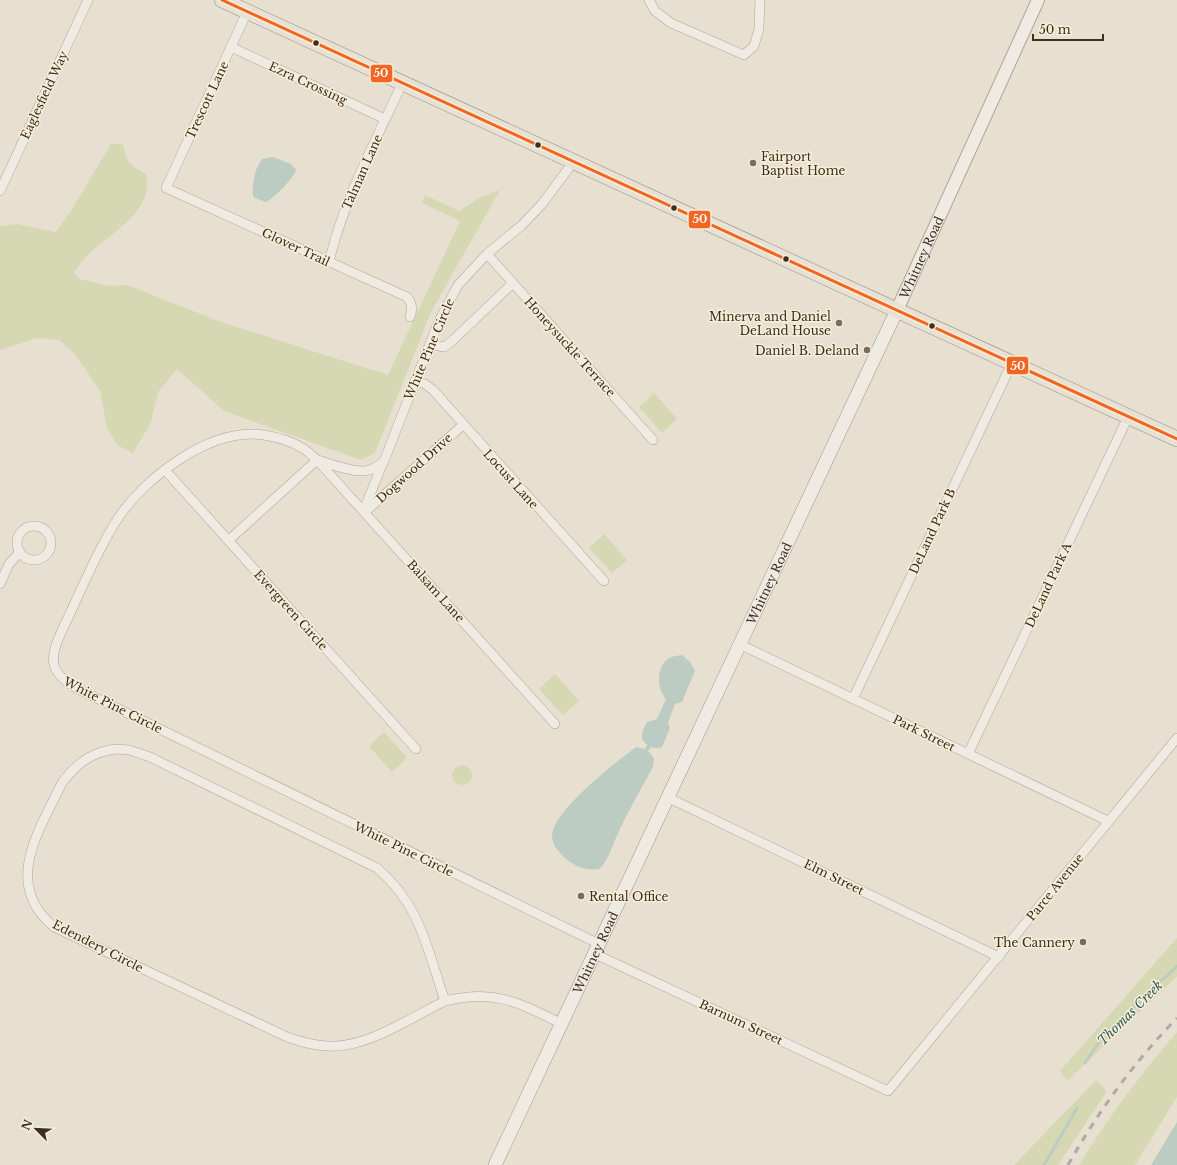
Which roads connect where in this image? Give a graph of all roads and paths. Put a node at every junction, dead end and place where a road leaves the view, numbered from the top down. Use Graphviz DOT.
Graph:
graph roads {
  1 [pos="88,0"];
  2 [pos="222,0"];
  3 [pos="649,0"];
  4 [pos="760,0"];
  5 [pos="1038,0"];
  6 [pos="247,12"];
  7 [pos="231,47"];
  8 [pos="402,84"];
  9 [pos="385,119"];
  10 [pos="574,161"];
  11 [pos="166,188"];
  12 [pos="0,191"];
  13 [pos="487,254"];
  14 [pos="329,262"];
  15 [pos="513,283"];
  16 [pos="897,310"];
  17 [pos="410,317"];
  18 [pos="430,344"];
  19 [pos="1012,363"];
  20 [pos="415,381"];
  21 [pos="1128,417"];
  22 [pos="463,425"];
  23 [pos="1177,439"];
  24 [pos="652,440"];
  25 [pos="317,460"];
  26 [pos="384,461"];
  27 [pos="165,470"];
  28 [pos="365,511"];
  29 [pos="229,540"];
  30 [pos="20,552"];
  31 [pos="604,582"];
  32 [pos="0,584"];
  33 [pos="740,645"];
  34 [pos="853,699"];
  35 [pos="554,724"];
  36 [pos="1177,738"];
  37 [pos="416,749"];
  38 [pos="968,754"];
  39 [pos="669,798"];
  40 [pos="1108,821"];
  41 [pos="597,949"];
  42 [pos="999,957"];
  43 [pos="445,1001"];
  44 [pos="562,1024"];
  45 [pos="888,1091"];
  46 [pos="495,1165"];
  1 -- 12 [label="street, Eaglesfield Way"];
  2 -- 6 [label="main road"];
  3 -- 4 [label="street"];
  5 -- 16 [label="street, Whitney Road"];
  6 -- 7 [label="street, Trescott Lane"];
  6 -- 8 [label="main road"];
  7 -- 9 [label="street, Ezra Crossing"];
  7 -- 11 [label="street, Trescott Lane"];
  8 -- 9 [label="street, Talman Lane"];
  8 -- 10 [label="main road"];
  9 -- 14 [label="street, Talman Lane"];
  10 -- 13 [label="street, White Pine Circle"];
  10 -- 16 [label="main road"];
  11 -- 14 [label="street, Glover Trail"];
  13 -- 15 [label="street, Honeysuckle Terrace"];
  13 -- 18 [label="street, White Pine Circle"];
  14 -- 17 [label="street, Glover Trail"];
  15 -- 18 [label="street"];
  15 -- 24 [label="street, Honeysuckle Terrace"];
  16 -- 19 [label="main road"];
  16 -- 33 [label="main road, Whitney Road"];
  18 -- 20 [label="street, White Pine Circle"];
  19 -- 21 [label="main road"];
  19 -- 34 [label="street, DeLand Park B"];
  20 -- 22 [label="street, Locust Lane"];
  20 -- 26 [label="street, White Pine Circle"];
  21 -- 23 [label="main road"];
  21 -- 38 [label="street, DeLand Park A"];
  22 -- 28 [label="street, Dogwood Drive"];
  22 -- 31 [label="street, Locust Lane"];
  25 -- 26 [label="street, White Pine Circle"];
  25 -- 27 [label="street, White Pine Circle"];
  25 -- 28 [label="street, Balsam Lane"];
  25 -- 29 [label="street"];
  26 -- 28 [label="street, White Pine Circle"];
  27 -- 29 [label="street, Evergreen Circle"];
  27 -- 41 [label="street, White Pine Circle"];
  28 -- 35 [label="street, Balsam Lane"];
  29 -- 37 [label="street, Evergreen Circle"];
  30 -- 32 [label="street"];
  33 -- 34 [label="street, Park Street"];
  33 -- 39 [label="main road, Whitney Road"];
  34 -- 38 [label="street, Park Street"];
  36 -- 40 [label="street, Parce Avenue"];
  38 -- 40 [label="street, Park Street"];
  39 -- 41 [label="main road, Whitney Road"];
  39 -- 42 [label="street, Elm Street"];
  40 -- 42 [label="street, Parce Avenue"];
  41 -- 44 [label="main road, Whitney Road"];
  41 -- 45 [label="street, Barnum Street"];
  42 -- 45 [label="street, Parce Avenue"];
  43 -- 43 [label="street, Edendery Circle"];
  43 -- 44 [label="street, Edendery Circle"];
  44 -- 46 [label="main road, Whitney Road"];
}
